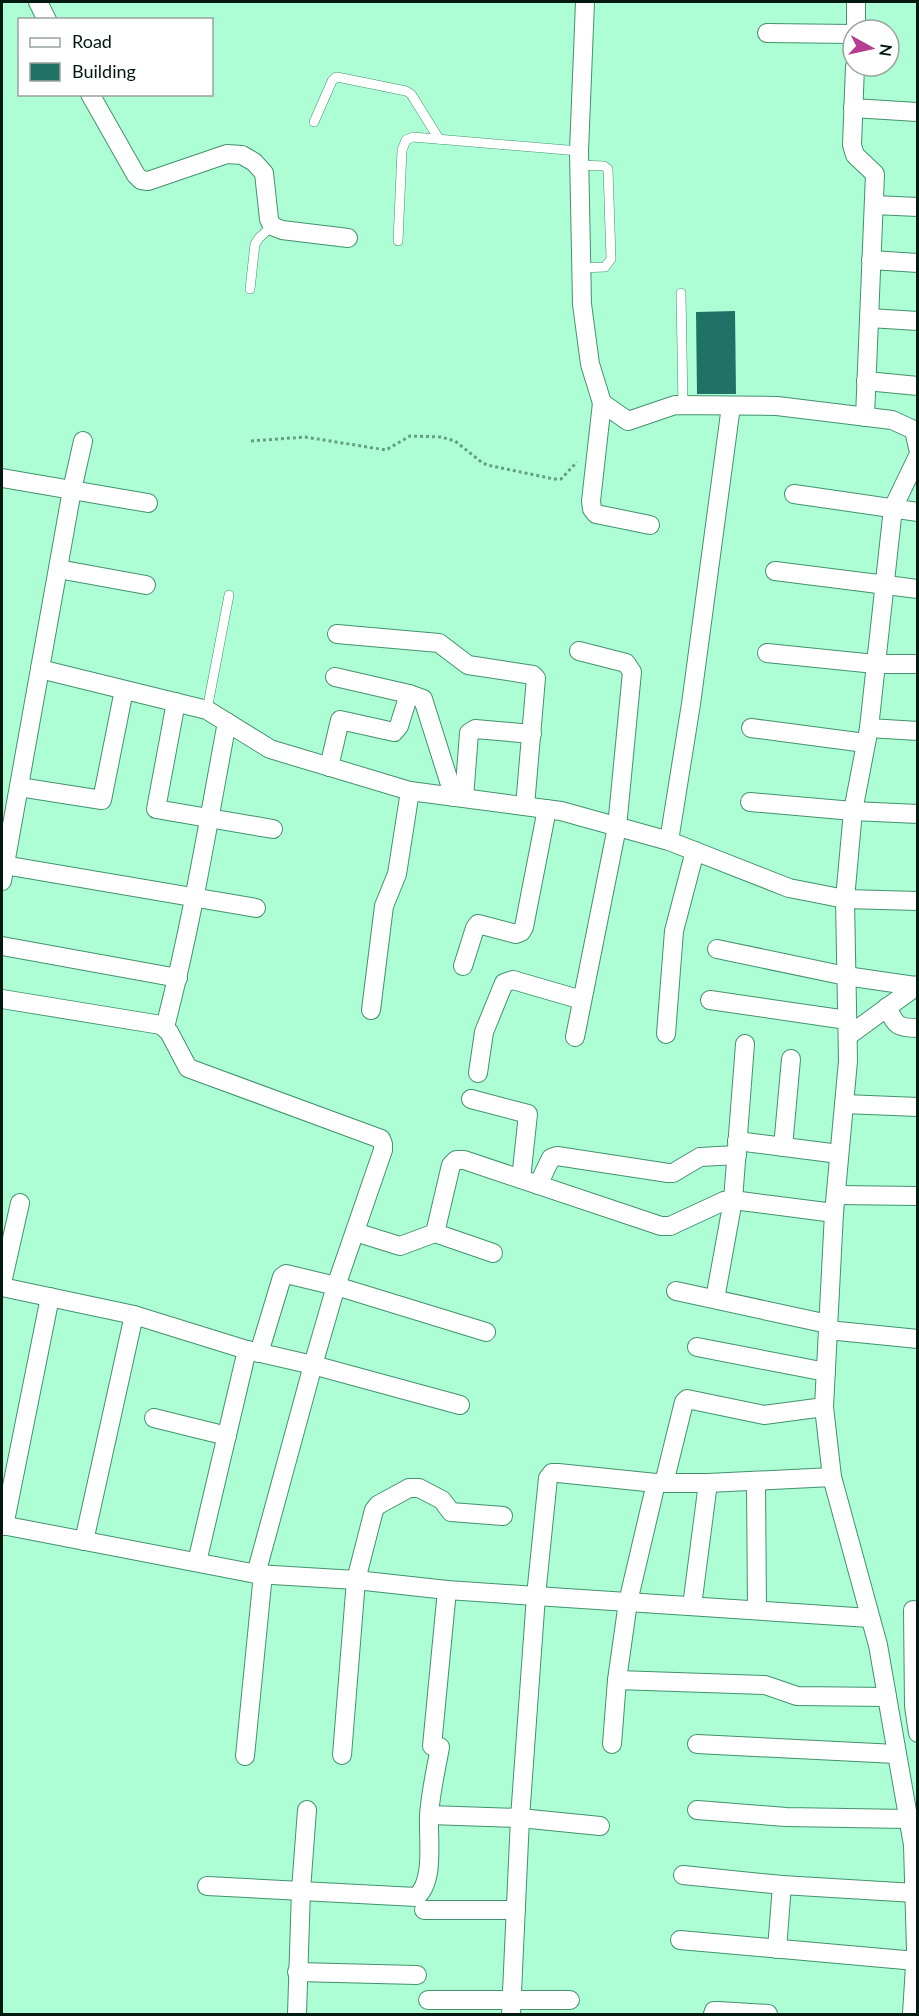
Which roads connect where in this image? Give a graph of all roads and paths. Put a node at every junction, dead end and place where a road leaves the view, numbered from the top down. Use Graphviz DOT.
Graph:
graph roads {
  1 [pos="38,2"];
  2 [pos="585,2"];
  3 [pos="856,2"];
  4 [pos="46,18"];
  5 [pos="856,18"];
  6 [pos="767,33"];
  7 [pos="841,34"];
  8 [pos="854,78"];
  9 [pos="91,96"];
  10 [pos="853,108"];
  11 [pos="917,112"];
  12 [pos="314,122"];
  13 [pos="440,139"];
  14 [pos="579,158"];
  15 [pos="874,204"];
  16 [pos="918,207"];
  17 [pos="272,226"];
  18 [pos="348,238"];
  19 [pos="398,241"];
  20 [pos="871,260"];
  21 [pos="918,263"];
  22 [pos="581,268"];
  23 [pos="250,288"];
  24 [pos="681,293"];
  25 [pos="869,318"];
  26 [pos="918,321"];
  27 [pos="866,381"];
  28 [pos="918,386"];
  29 [pos="602,403"];
  30 [pos="683,405"];
  31 [pos="731,406"];
  32 [pos="865,417"];
  33 [pos="83,441"];
  34 [pos="250,441"];
  35 [pos="918,448"];
  36 [pos="918,456"];
  37 [pos="580,458"];
  38 [pos="2,478"];
  39 [pos="72,490"];
  40 [pos="794,494"];
  41 [pos="148,503"];
  42 [pos="892,508"];
  43 [pos="918,512"];
  44 [pos="651,525"];
  45 [pos="58,569"];
  46 [pos="775,571"];
  47 [pos="146,585"];
  48 [pos="884,585"];
  49 [pos="918,589"];
  50 [pos="229,595"];
  51 [pos="337,634"];
  52 [pos="579,651"];
  53 [pos="767,653"];
  54 [pos="875,664"];
  55 [pos="918,664"];
  56 [pos="40,669"];
  57 [pos="335,677"];
  58 [pos="124,690"];
  59 [pos="409,694"];
  60 [pos="176,702"];
  61 [pos="207,710"];
  62 [pos="227,722"];
  63 [pos="751,728"];
  64 [pos="918,731"];
  65 [pos="532,734"];
  66 [pos="867,736"];
  67 [pos="329,767"];
  68 [pos="19,787"];
  69 [pos="410,791"];
  70 [pos="459,798"];
  71 [pos="750,802"];
  72 [pos="525,806"];
  73 [pos="547,809"];
  74 [pos="854,811"];
  75 [pos="918,814"];
  76 [pos="210,818"];
  77 [pos="616,827"];
  78 [pos="273,829"];
  79 [pos="669,841"];
  80 [pos="695,851"];
  81 [pos="3,873"];
  82 [pos="195,897"];
  83 [pos="845,899"];
  84 [pos="918,901"];
  85 [pos="256,908"];
  86 [pos="2,946"];
  87 [pos="717,949"];
  88 [pos="463,966"];
  89 [pos="846,976"];
  90 [pos="178,978"];
  91 [pos="916,986"];
  92 [pos="2,999"];
  93 [pos="582,1000"];
  94 [pos="710,1000"];
  95 [pos="887,1007"];
  96 [pos="371,1010"];
  97 [pos="165,1027"];
  98 [pos="847,1028"];
  99 [pos="918,1028"];
  100 [pos="666,1034"];
  101 [pos="575,1037"];
  102 [pos="745,1044"];
  103 [pos="791,1059"];
  104 [pos="478,1073"];
  105 [pos="471,1099"];
  106 [pos="844,1104"];
  107 [pos="918,1107"];
  108 [pos="783,1147"];
  109 [pos="737,1148"];
  110 [pos="839,1154"];
  111 [pos="521,1179"];
  112 [pos="538,1185"];
  113 [pos="918,1196"];
  114 [pos="733,1200"];
  115 [pos="20,1203"];
  116 [pos="835,1204"];
  117 [pos="355,1232"];
  118 [pos="435,1233"];
  119 [pos="493,1253"];
  120 [pos="2,1285"];
  121 [pos="336,1286"];
  122 [pos="676,1291"];
  123 [pos="50,1297"];
  124 [pos="715,1299"];
  125 [pos="134,1315"];
  126 [pos="828,1327"];
  127 [pos="486,1332"];
  128 [pos="918,1339"];
  129 [pos="697,1347"];
  130 [pos="253,1351"];
  131 [pos="312,1365"];
  132 [pos="826,1372"];
  133 [pos="460,1405"];
  134 [pos="824,1407"];
  135 [pos="154,1418"];
  136 [pos="227,1436"];
  137 [pos="832,1477"];
  138 [pos="756,1480"];
  139 [pos="660,1483"];
  140 [pos="708,1483"];
  141 [pos="503,1516"];
  142 [pos="3,1526"];
  143 [pos="84,1541"];
  144 [pos="197,1562"];
  145 [pos="260,1574"];
  146 [pos="356,1580"];
  147 [pos="447,1590"];
  148 [pos="536,1596"];
  149 [pos="628,1602"];
  150 [pos="692,1606"];
  151 [pos="757,1610"];
  152 [pos="914,1610"];
  153 [pos="870,1618"];
  154 [pos="617,1680"];
  155 [pos="887,1697"];
  156 [pos="918,1733"];
  157 [pos="612,1744"];
  158 [pos="697,1744"];
  159 [pos="896,1754"];
  160 [pos="342,1755"];
  161 [pos="244,1756"];
  162 [pos="910,1793"];
  163 [pos="307,1810"];
  164 [pos="697,1810"];
  165 [pos="429,1815"];
  166 [pos="520,1818"];
  167 [pos="908,1819"];
  168 [pos="600,1826"];
  169 [pos="683,1875"];
  170 [pos="782,1885"];
  171 [pos="207,1886"];
  172 [pos="301,1890"];
  173 [pos="915,1893"];
  174 [pos="424,1910"];
  175 [pos="516,1910"];
  176 [pos="680,1940"];
  177 [pos="777,1949"];
  178 [pos="916,1953"];
  179 [pos="297,1972"];
  180 [pos="417,1976"];
  181 [pos="428,2000"];
  182 [pos="570,2000"];
  183 [pos="512,2008"];
  184 [pos="297,2014"];
  185 [pos="713,2014"];
  186 [pos="768,2014"];
  187 [pos="912,2014"];
  1 -- 4 [label="street"];
  2 -- 14 [label="street"];
  3 -- 5 [label="street"];
  6 -- 7 [label="street"];
  8 -- 10 [label="street"];
  9 -- 17 [label="street"];
  10 -- 11 [label="street"];
  10 -- 15 [label="street"];
  12 -- 13 [label="lane"];
  13 -- 14 [label="lane"];
  13 -- 19 [label="lane"];
  14 -- 22 [label="street"];
  14 -- 22 [label="lane"];
  15 -- 16 [label="street"];
  15 -- 20 [label="street"];
  17 -- 18 [label="street"];
  17 -- 23 [label="lane"];
  20 -- 21 [label="street"];
  20 -- 25 [label="street"];
  22 -- 29 [label="street"];
  24 -- 30 [label="lane"];
  25 -- 26 [label="street"];
  25 -- 27 [label="street"];
  27 -- 28 [label="street"];
  27 -- 32 [label="street"];
  29 -- 30 [label="street"];
  29 -- 44 [label="street"];
  30 -- 31 [label="street"];
  31 -- 32 [label="street"];
  31 -- 79 [label="street"];
  32 -- 35 [label="street"];
  33 -- 39 [label="street"];
  34 -- 37 [label="path"];
  36 -- 42 [label="street"];
  38 -- 39 [label="street"];
  39 -- 41 [label="street"];
  39 -- 45 [label="street"];
  40 -- 42 [label="street"];
  42 -- 43 [label="street"];
  42 -- 48 [label="street"];
  45 -- 47 [label="street"];
  45 -- 56 [label="street"];
  46 -- 48 [label="street"];
  48 -- 49 [label="street"];
  48 -- 54 [label="street"];
  50 -- 61 [label="lane"];
  51 -- 65 [label="street"];
  52 -- 77 [label="street"];
  53 -- 54 [label="street"];
  54 -- 55 [label="street"];
  54 -- 66 [label="street"];
  56 -- 58 [label="street"];
  56 -- 68 [label="street"];
  57 -- 59 [label="street"];
  58 -- 60 [label="street"];
  58 -- 68 [label="street"];
  59 -- 67 [label="street"];
  59 -- 70 [label="street"];
  60 -- 61 [label="street"];
  60 -- 76 [label="street"];
  61 -- 62 [label="street"];
  62 -- 67 [label="street"];
  62 -- 76 [label="street"];
  63 -- 66 [label="street"];
  64 -- 66 [label="street"];
  65 -- 70 [label="street"];
  65 -- 72 [label="street"];
  66 -- 74 [label="street"];
  67 -- 69 [label="street"];
  68 -- 81 [label="street"];
  69 -- 70 [label="street"];
  69 -- 96 [label="street"];
  70 -- 72 [label="street"];
  71 -- 74 [label="street"];
  72 -- 73 [label="street"];
  73 -- 77 [label="street"];
  73 -- 88 [label="street"];
  74 -- 75 [label="street"];
  74 -- 83 [label="street"];
  76 -- 78 [label="street"];
  76 -- 82 [label="street"];
  77 -- 79 [label="street"];
  77 -- 93 [label="street"];
  79 -- 80 [label="street"];
  80 -- 83 [label="street"];
  80 -- 100 [label="street"];
  81 -- 82 [label="street"];
  82 -- 85 [label="street"];
  82 -- 90 [label="street"];
  83 -- 84 [label="street"];
  83 -- 89 [label="street"];
  86 -- 90 [label="street"];
  87 -- 89 [label="street"];
  89 -- 91 [label="street"];
  89 -- 98 [label="street"];
  90 -- 97 [label="street"];
  91 -- 95 [label="street"];
  92 -- 97 [label="street"];
  93 -- 101 [label="street"];
  93 -- 104 [label="street"];
  94 -- 98 [label="street"];
  95 -- 98 [label="street"];
  95 -- 99 [label="street"];
  97 -- 117 [label="street"];
  98 -- 106 [label="street"];
  102 -- 109 [label="street"];
  103 -- 108 [label="street"];
  105 -- 111 [label="street"];
  106 -- 107 [label="street"];
  106 -- 110 [label="street"];
  108 -- 109 [label="street"];
  108 -- 110 [label="street"];
  109 -- 112 [label="street"];
  109 -- 114 [label="street"];
  110 -- 116 [label="street"];
  111 -- 112 [label="street"];
  111 -- 118 [label="street"];
  112 -- 114 [label="street"];
  113 -- 116 [label="street"];
  114 -- 116 [label="street"];
  114 -- 124 [label="street"];
  115 -- 120 [label="street"];
  116 -- 126 [label="street"];
  117 -- 118 [label="street"];
  117 -- 121 [label="street"];
  118 -- 119 [label="street"];
  120 -- 123 [label="street"];
  121 -- 127 [label="street"];
  121 -- 130 [label="street"];
  121 -- 131 [label="street"];
  122 -- 124 [label="street"];
  123 -- 125 [label="street"];
  123 -- 142 [label="street"];
  124 -- 126 [label="street"];
  125 -- 130 [label="street"];
  125 -- 143 [label="street"];
  126 -- 128 [label="street"];
  126 -- 132 [label="street"];
  129 -- 132 [label="street"];
  130 -- 131 [label="street"];
  130 -- 136 [label="street"];
  131 -- 133 [label="street"];
  131 -- 145 [label="street"];
  132 -- 134 [label="street"];
  134 -- 137 [label="street"];
  134 -- 139 [label="street"];
  135 -- 136 [label="street"];
  136 -- 144 [label="street"];
  137 -- 138 [label="street"];
  137 -- 153 [label="street"];
  138 -- 140 [label="street"];
  138 -- 151 [label="street"];
  139 -- 140 [label="street"];
  139 -- 148 [label="street"];
  139 -- 149 [label="street"];
  140 -- 150 [label="street"];
  141 -- 146 [label="street"];
  142 -- 143 [label="street"];
  143 -- 144 [label="street"];
  144 -- 145 [label="street"];
  145 -- 146 [label="street"];
  145 -- 161 [label="street"];
  146 -- 147 [label="street"];
  146 -- 160 [label="street"];
  147 -- 148 [label="street"];
  147 -- 165 [label="street"];
  148 -- 149 [label="street"];
  148 -- 166 [label="street"];
  149 -- 150 [label="street"];
  149 -- 154 [label="street"];
  150 -- 151 [label="street"];
  151 -- 153 [label="street"];
  152 -- 156 [label="street"];
  153 -- 155 [label="street"];
  154 -- 155 [label="street"];
  154 -- 157 [label="street"];
  155 -- 159 [label="street"];
  158 -- 159 [label="street"];
  159 -- 162 [label="street"];
  162 -- 167 [label="street"];
  163 -- 172 [label="street"];
  164 -- 167 [label="street"];
  165 -- 166 [label="street"];
  165 -- 172 [label="street"];
  166 -- 168 [label="street"];
  166 -- 175 [label="street"];
  167 -- 173 [label="street"];
  169 -- 170 [label="street"];
  170 -- 173 [label="street"];
  170 -- 177 [label="street"];
  171 -- 172 [label="street"];
  172 -- 179 [label="street"];
  173 -- 178 [label="street"];
  174 -- 175 [label="street"];
  175 -- 183 [label="street"];
  176 -- 177 [label="street"];
  177 -- 178 [label="street"];
  178 -- 187 [label="street"];
  179 -- 180 [label="street"];
  179 -- 184 [label="street"];
  181 -- 183 [label="street"];
  182 -- 183 [label="street"];
  185 -- 186 [label="street"];
}
